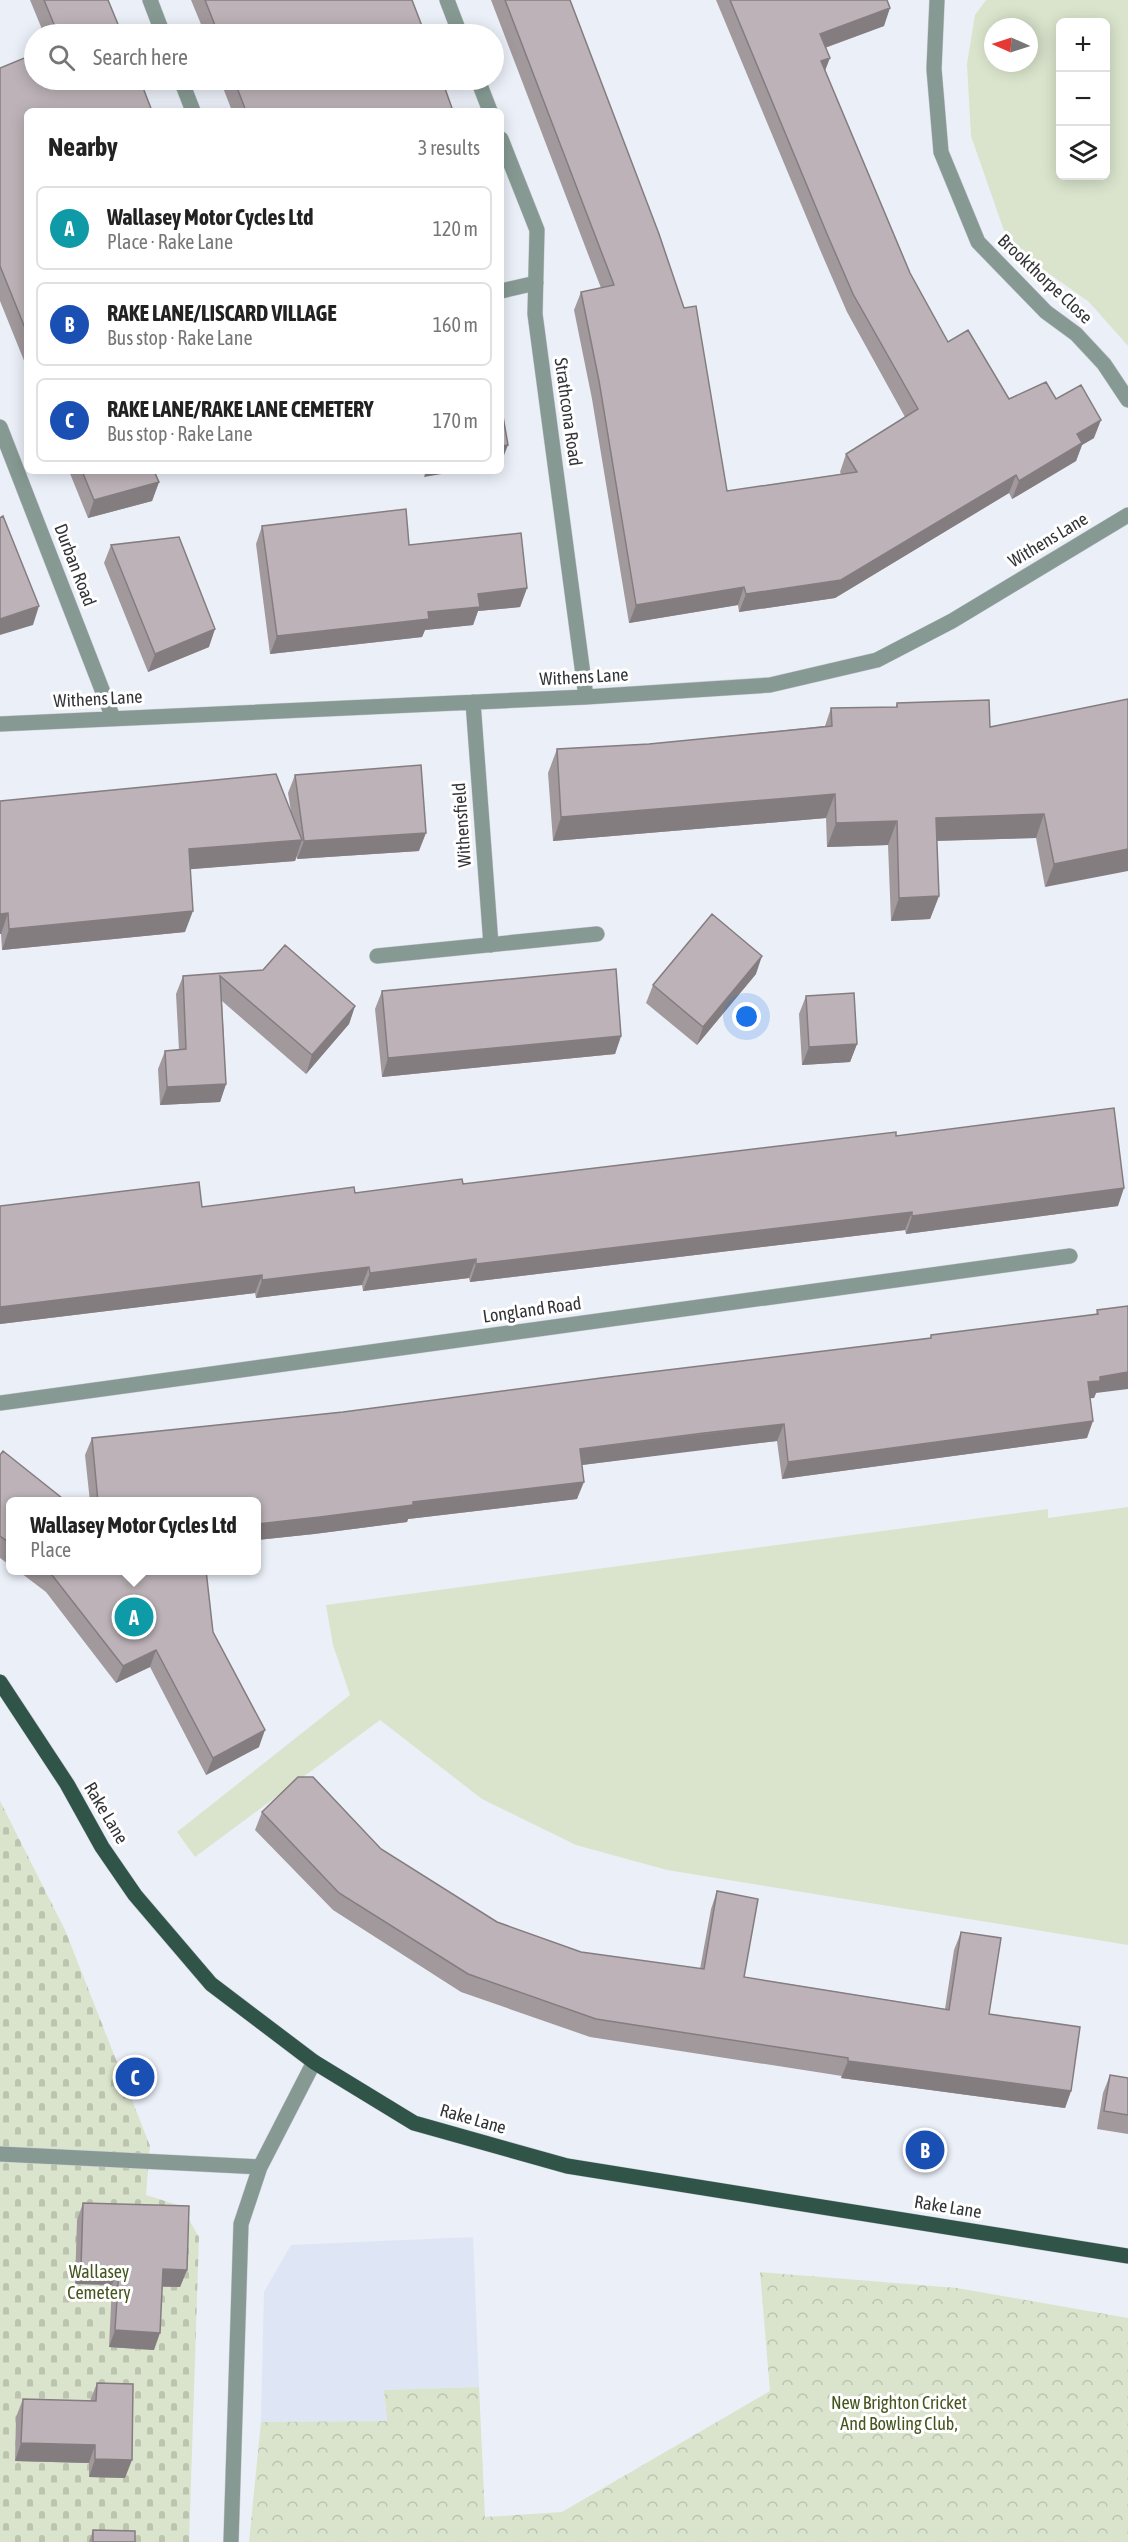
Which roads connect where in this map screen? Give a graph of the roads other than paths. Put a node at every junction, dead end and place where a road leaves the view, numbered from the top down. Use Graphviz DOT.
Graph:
graph roads {
  1 [pos="150,0"];
  2 [pos="447,0"];
  3 [pos="937,0"];
  4 [pos="159,24"];
  5 [pos="456,24"];
  6 [pos="185,90"];
  7 [pos="482,90"];
  8 [pos="192,108"];
  9 [pos="489,108"];
  10 [pos="504,146"];
  11 [pos="536,283"];
  12 [pos="504,290"];
  13 [pos="1128,400"];
  14 [pos="0,427"];
  15 [pos="1128,515"];
  16 [pos="586,697"];
  17 [pos="472,702"];
  18 [pos="113,718"];
  19 [pos="0,724"];
  20 [pos="597,934"];
  21 [pos="491,945"];
  22 [pos="376,956"];
  23 [pos="1070,1256"];
  24 [pos="0,1403"];
  25 [pos="0,1682"];
  26 [pos="314,2062"];
  27 [pos="0,2154"];
  28 [pos="260,2167"];
  29 [pos="1128,2256"];
  30 [pos="231,2542"];
  1 -- 4 [label="street"];
  2 -- 5 [label="street"];
  3 -- 13 [label="street, Brookthorpe Close"];
  6 -- 8 [label="street"];
  7 -- 9 [label="street"];
  10 -- 11 [label="street, Strathcona Road"];
  11 -- 12 [label="street"];
  11 -- 16 [label="street, Strathcona Road"];
  14 -- 18 [label="street, Durban Road"];
  15 -- 16 [label="street, Withens Lane"];
  16 -- 17 [label="street, Withens Lane"];
  17 -- 18 [label="street, Withens Lane"];
  17 -- 21 [label="street, Withensfield"];
  18 -- 19 [label="street, Withens Lane"];
  20 -- 21 [label="street"];
  21 -- 22 [label="street"];
  23 -- 24 [label="street, Longland Road"];
  25 -- 26 [label="main road, Rake Lane"];
  26 -- 28 [label="street"];
  26 -- 29 [label="main road, Rake Lane"];
  27 -- 28 [label="street"];
  28 -- 30 [label="street"];
}
